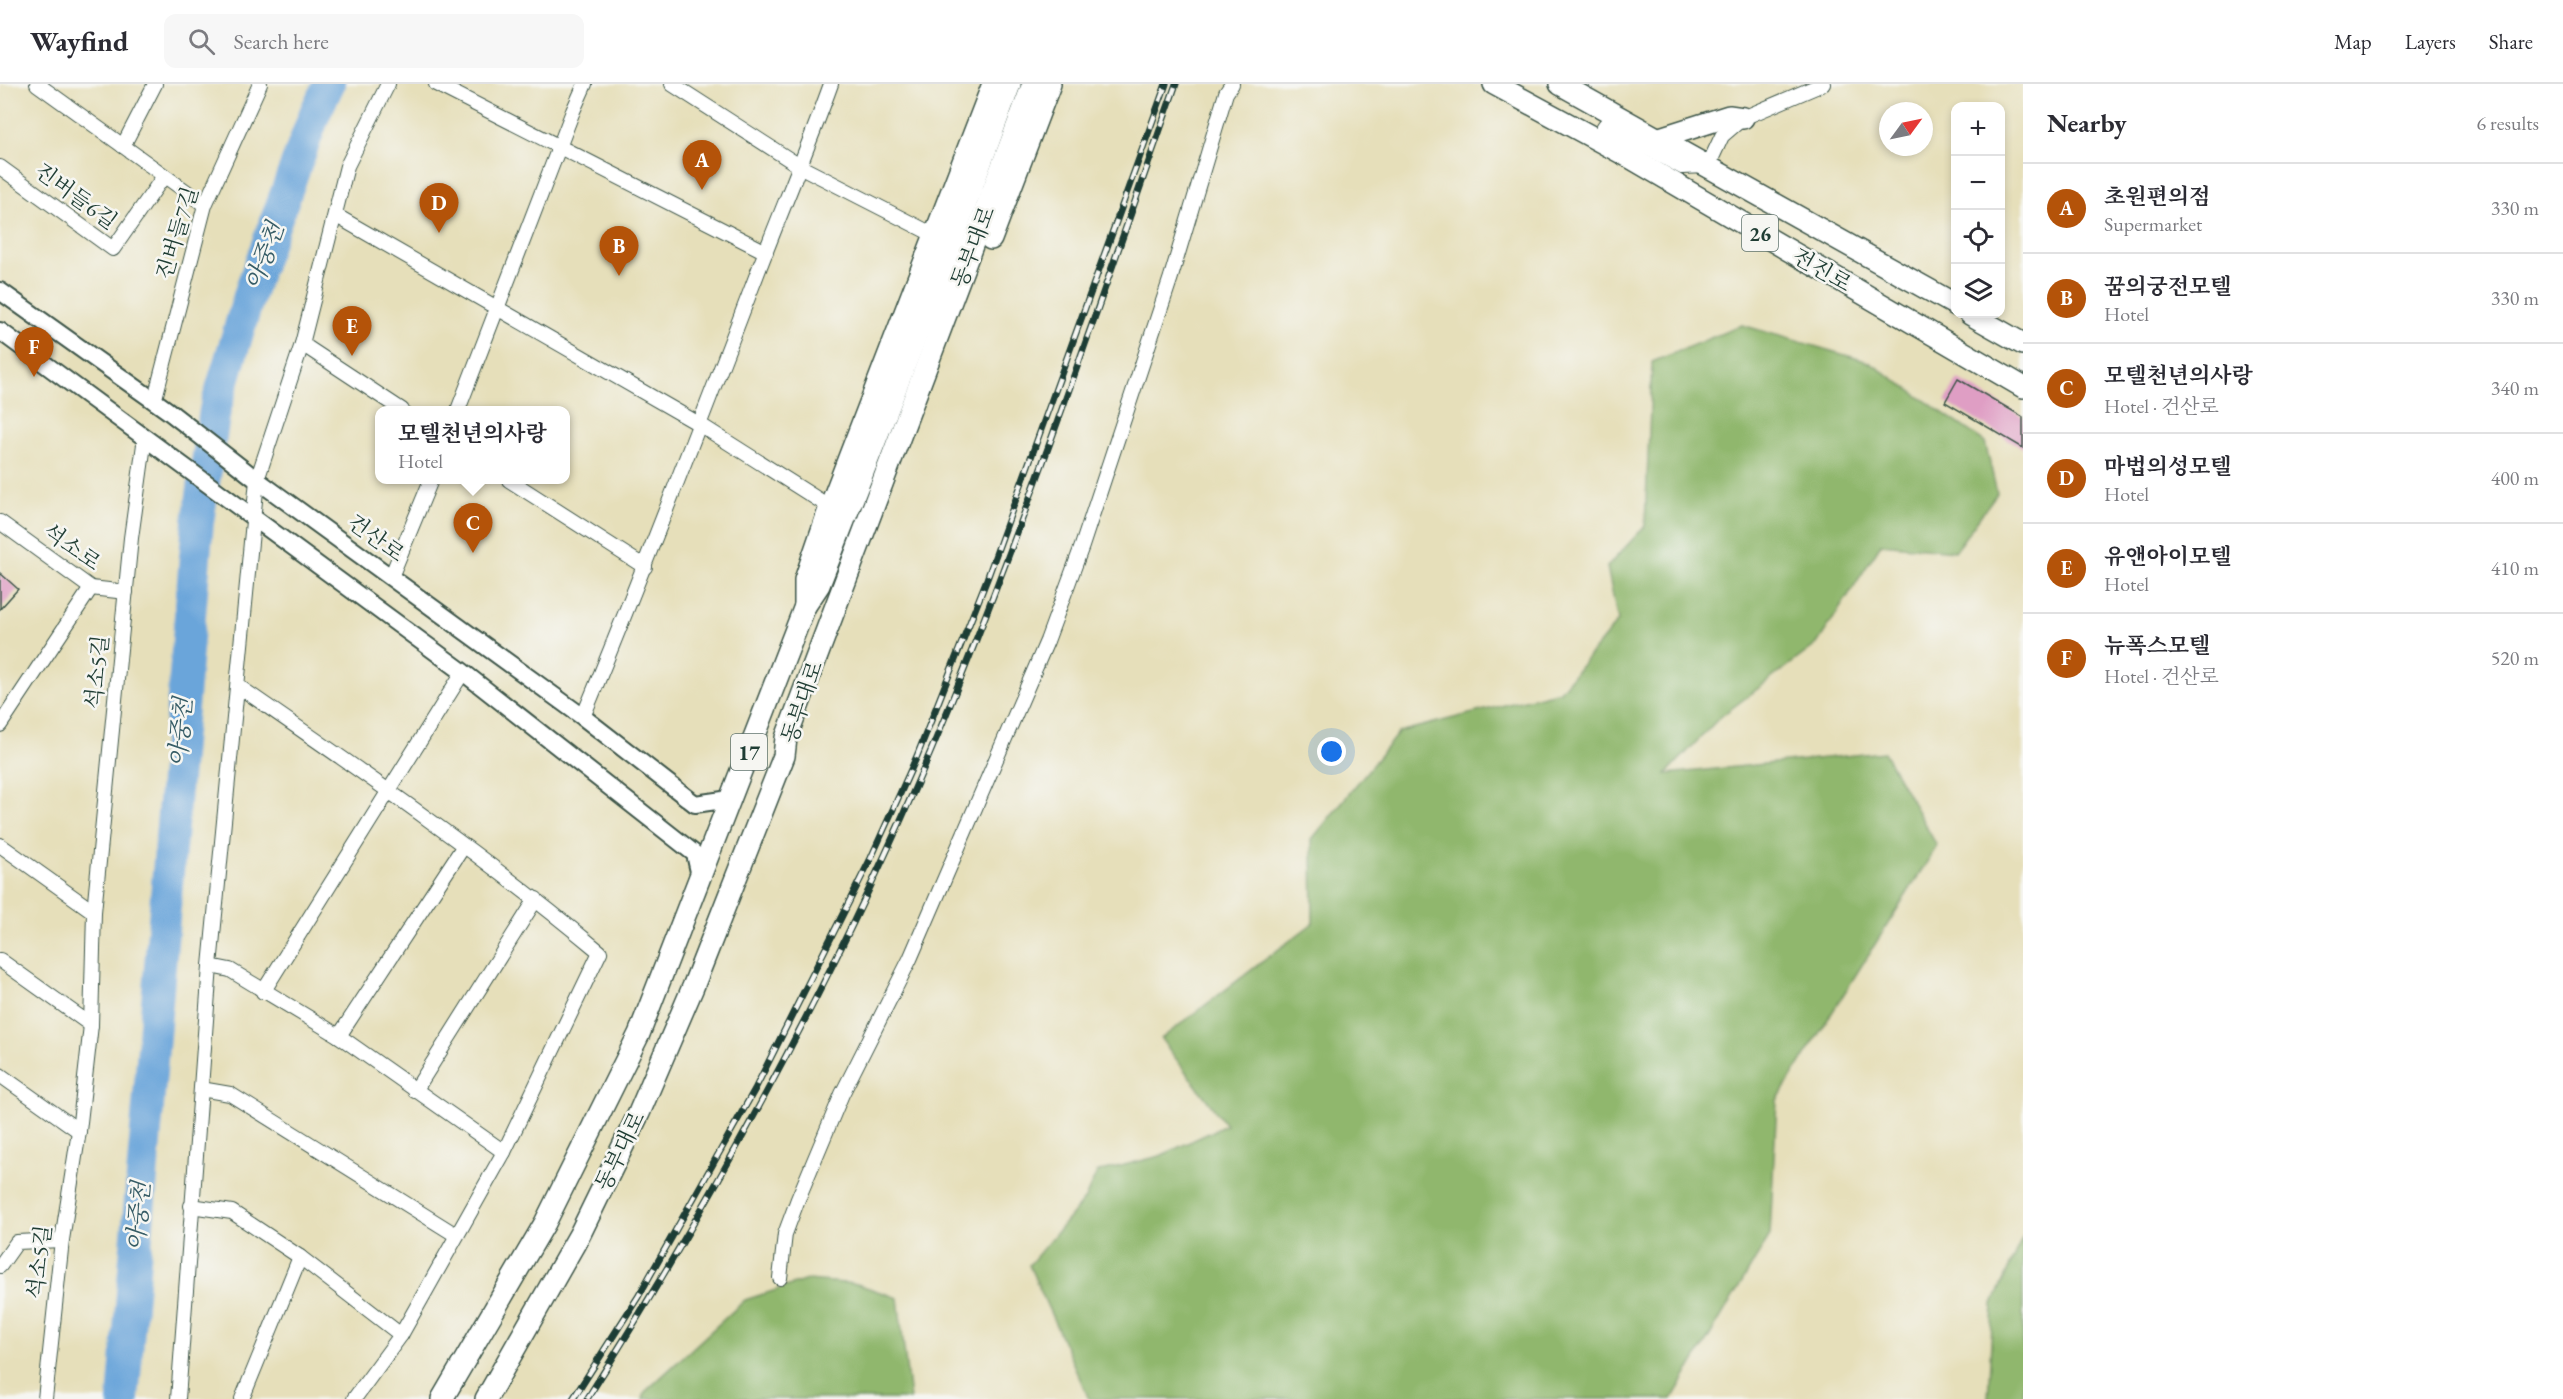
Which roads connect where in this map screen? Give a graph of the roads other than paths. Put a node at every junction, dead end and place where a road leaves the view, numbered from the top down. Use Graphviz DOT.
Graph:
graph roads {
  1 [pos="37,84"];
  2 [pos="155,84"];
  3 [pos="260,84"];
  4 [pos="388,84"];
  5 [pos="436,84"];
  6 [pos="585,84"];
  7 [pos="672,84"];
  8 [pos="831,84"];
  9 [pos="993,84"];
  10 [pos="1010,84"];
  11 [pos="1033,84"];
  12 [pos="1050,84"];
  13 [pos="1232,84"];
  14 [pos="1494,84"];
  15 [pos="1560,84"];
  16 [pos="1823,84"];
  17 [pos="1743,118"];
  18 [pos="1660,138"];
  19 [pos="1596,140"];
  20 [pos="123,146"];
  21 [pos="559,147"];
  22 [pos="1708,166"];
  23 [pos="0,167"];
  24 [pos="801,167"];
  25 [pos="164,176"];
  26 [pos="205,205"];
  27 [pos="335,214"];
  28 [pos="936,236"];
  29 [pos="766,252"];
  30 [pos="0,291"];
  31 [pos="1951,302"];
  32 [pos="497,308"];
  33 [pos="1977,318"];
  34 [pos="0,331"];
  35 [pos="302,344"];
  36 [pos="2023,344"];
  37 [pos="2023,387"];
  38 [pos="161,406"];
  39 [pos="395,406"];
  40 [pos="460,406"];
  41 [pos="699,424"];
  42 [pos="149,440"];
  43 [pos="257,480"];
  44 [pos="429,484"];
  45 [pos="515,484"];
  46 [pos="830,507"];
  47 [pos="254,517"];
  48 [pos="0,522"];
  49 [pos="645,567"];
  50 [pos="391,577"];
  51 [pos="91,588"];
  52 [pos="126,592"];
  53 [pos="805,606"];
  54 [pos="464,672"];
  55 [pos="238,686"];
  56 [pos="583,717"];
  57 [pos="0,725"];
  58 [pos="784,756"];
  59 [pos="388,790"];
  60 [pos="730,799"];
  61 [pos="0,844"];
  62 [pos="463,847"];
  63 [pos="700,876"];
  64 [pos="536,899"];
  65 [pos="94,912"];
  66 [pos="1,960"];
  67 [pos="210,966"];
  68 [pos="263,992"];
  69 [pos="92,1024"];
  70 [pos="339,1036"];
  71 [pos="0,1075"];
  72 [pos="201,1089"];
  73 [pos="416,1091"];
  74 [pos="79,1131"];
  75 [pos="504,1152"];
  76 [pos="191,1206"];
  77 [pos="456,1235"];
  78 [pos="62,1240"];
  79 [pos="300,1257"];
  80 [pos="0,1266"];
  81 [pos="780,1278"];
  82 [pos="401,1335"];
  83 [pos="45,1399"];
  84 [pos="178,1399"];
  85 [pos="242,1399"];
  86 [pos="354,1399"];
  87 [pos="442,1399"];
  88 [pos="486,1399"];
  1 -- 20 [label="street"];
  2 -- 20 [label="street"];
  3 -- 26 [label="street, 진버들7길"];
  4 -- 27 [label="street"];
  5 -- 21 [label="street"];
  6 -- 21 [label="street"];
  7 -- 24 [label="street"];
  8 -- 24 [label="street"];
  9 -- 28 [label="main road, 동부대로"];
  10 -- 53 [label="main road, 동부대로 / 17"];
  11 -- 58 [label="main road, 동부대로 / 17"];
  12 -- 58 [label="main road"];
  13 -- 81 [label="street"];
  14 -- 19 [label="main road, 전진로 / 26"];
  15 -- 18 [label="main road, 전진로 / 26"];
  16 -- 17 [label="street"];
  17 -- 18 [label="main road"];
  17 -- 22 [label="street"];
  18 -- 22 [label="main road, 전진로 / 26"];
  19 -- 22 [label="street"];
  19 -- 37 [label="main road, 전진로 / 26"];
  20 -- 25 [label="street"];
  21 -- 29 [label="street"];
  21 -- 32 [label="street"];
  22 -- 31 [label="main road, 전진로 / 26"];
  23 -- 25 [label="street, 진버들6길"];
  24 -- 28 [label="street"];
  24 -- 29 [label="street"];
  25 -- 26 [label="street"];
  26 -- 38 [label="street, 진버들7길"];
  27 -- 32 [label="street"];
  27 -- 35 [label="street"];
  28 -- 46 [label="main road, 동부대로"];
  29 -- 41 [label="street"];
  30 -- 38 [label="street, 건산로"];
  32 -- 40 [label="street"];
  32 -- 41 [label="street"];
  33 -- 36 [label="main road"];
  34 -- 42 [label="street"];
  35 -- 39 [label="street"];
  35 -- 43 [label="street"];
  38 -- 43 [label="street, 건산로"];
  41 -- 46 [label="street"];
  41 -- 49 [label="street"];
  42 -- 47 [label="street"];
  42 -- 52 [label="street, 석소5길"];
  43 -- 47 [label="street"];
  43 -- 50 [label="street, 건산로"];
  44 -- 50 [label="street"];
  45 -- 49 [label="street"];
  46 -- 53 [label="main road, 동부대로"];
  47 -- 54 [label="street"];
  47 -- 55 [label="street"];
  48 -- 51 [label="street, 석소로"];
  49 -- 56 [label="street"];
  50 -- 56 [label="street, 건산로"];
  51 -- 52 [label="street, 석소로"];
  51 -- 57 [label="street"];
  52 -- 65 [label="street, 석소5길"];
  53 -- 60 [label="main road, 동부대로 / 17"];
  54 -- 59 [label="street"];
  54 -- 63 [label="street"];
  55 -- 59 [label="street"];
  55 -- 67 [label="street"];
  56 -- 60 [label="street, 건산로"];
  58 -- 88 [label="main road, 동부대로 / 17"];
  59 -- 62 [label="street"];
  59 -- 68 [label="street"];
  60 -- 63 [label="main road, 동부대로 / 17"];
  61 -- 65 [label="street"];
  62 -- 64 [label="street"];
  62 -- 70 [label="street"];
  63 -- 87 [label="main road, 동부대로 / 17"];
  64 -- 73 [label="street"];
  64 -- 75 [label="street"];
  65 -- 69 [label="street, 석소5길"];
  66 -- 69 [label="street"];
  67 -- 68 [label="street"];
  67 -- 72 [label="street"];
  68 -- 70 [label="street"];
  69 -- 74 [label="street, 석소5길"];
  70 -- 73 [label="street"];
  71 -- 74 [label="street"];
  72 -- 76 [label="street"];
  72 -- 77 [label="street"];
  73 -- 75 [label="street"];
  74 -- 78 [label="street, 석소5길"];
  75 -- 77 [label="street"];
  76 -- 79 [label="street"];
  76 -- 84 [label="street"];
  77 -- 82 [label="street"];
  78 -- 80 [label="street"];
  78 -- 83 [label="street, 석소5길"];
  79 -- 82 [label="street"];
  79 -- 85 [label="street"];
  82 -- 86 [label="street"];
}
